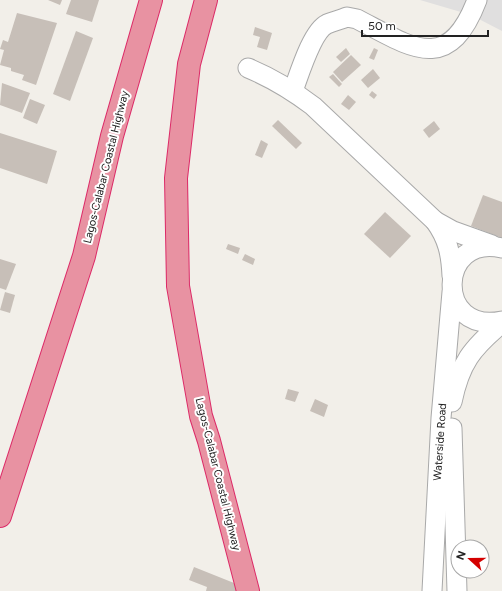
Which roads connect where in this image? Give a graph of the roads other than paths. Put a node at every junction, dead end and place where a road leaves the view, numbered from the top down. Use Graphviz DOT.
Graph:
graph roads {
  1 [pos="151,0"];
  2 [pos="206,0"];
  3 [pos="477,0"];
  4 [pos="248,68"];
  5 [pos="293,90"];
  6 [pos="435,221"];
  7 [pos="497,246"];
  8 [pos="452,284"];
  9 [pos="502,322"];
  10 [pos="0,516"];
  11 [pos="248,591"];
  12 [pos="432,591"];
  13 [pos="456,591"];
  1 -- 10 [label="highway, Lagos-Calabar Coastal Highway"];
  2 -- 11 [label="highway, Lagos-Calabar Coastal Highway"];
  3 -- 5 [label="street"];
  4 -- 5 [label="street"];
  5 -- 6 [label="street"];
  6 -- 7 [label="street"];
  6 -- 8 [label="street"];
  7 -- 8 [label="street"];
  8 -- 9 [label="street"];
  8 -- 12 [label="street, Waterside Road"];
  9 -- 13 [label="street, Waterside Road"];
}
